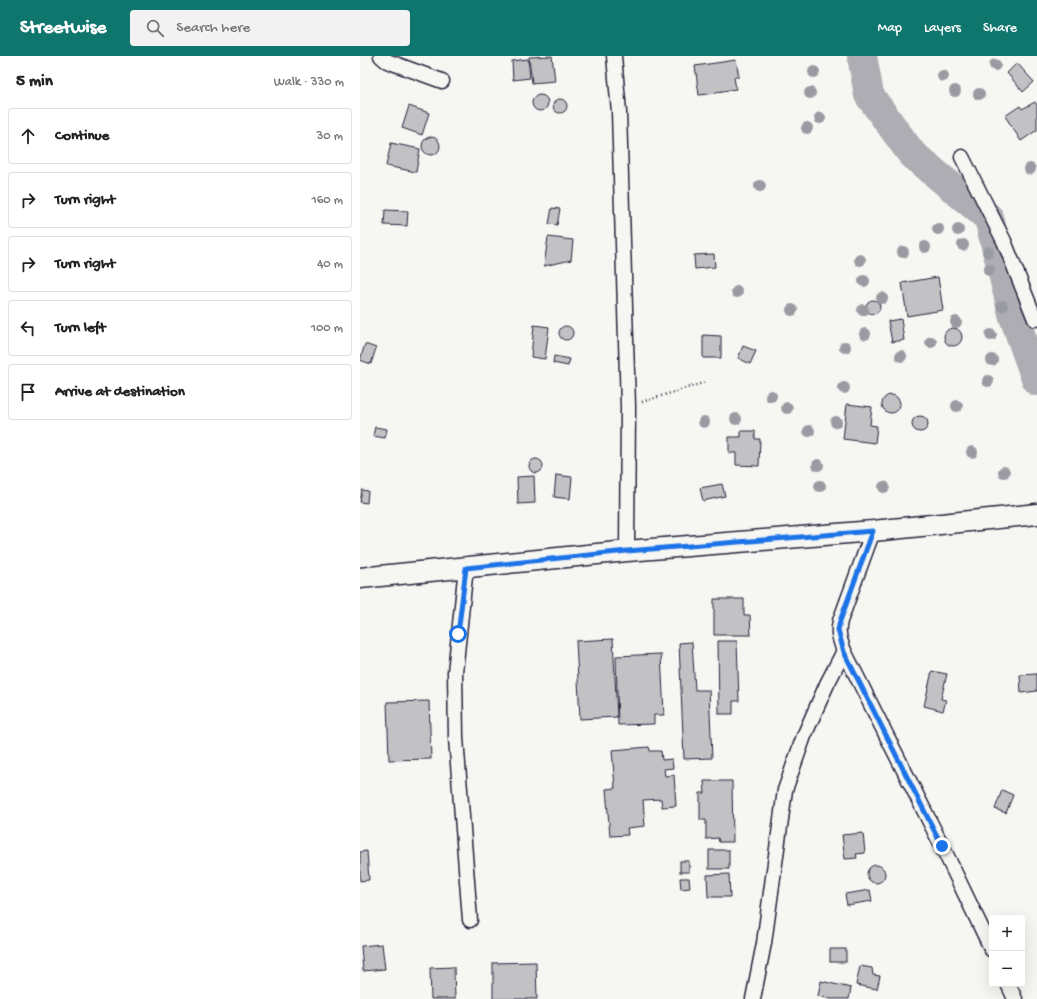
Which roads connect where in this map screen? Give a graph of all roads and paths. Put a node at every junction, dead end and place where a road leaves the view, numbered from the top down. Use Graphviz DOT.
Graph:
graph roads {
  1 [pos="381,56"];
  2 [pos="614,56"];
  3 [pos="442,81"];
  4 [pos="962,157"];
  5 [pos="1036,321"];
  6 [pos="706,382"];
  7 [pos="628,406"];
  8 [pos="1037,514"];
  9 [pos="873,531"];
  10 [pos="627,551"];
  11 [pos="466,568"];
  12 [pos="360,578"];
  13 [pos="844,652"];
  14 [pos="470,920"];
  15 [pos="989,944"];
  16 [pos="1009,987"];
  17 [pos="753,999"];
  18 [pos="1015,999"];
  1 -- 3 [label="street"];
  2 -- 7 [label="street"];
  4 -- 5 [label="street"];
  6 -- 7 [label="path"];
  7 -- 10 [label="street"];
  8 -- 9 [label="street"];
  9 -- 10 [label="street"];
  9 -- 13 [label="street"];
  10 -- 11 [label="street"];
  11 -- 12 [label="street"];
  11 -- 14 [label="street"];
  13 -- 15 [label="street"];
  13 -- 17 [label="street"];
  16 -- 18 [label="street"];
}
